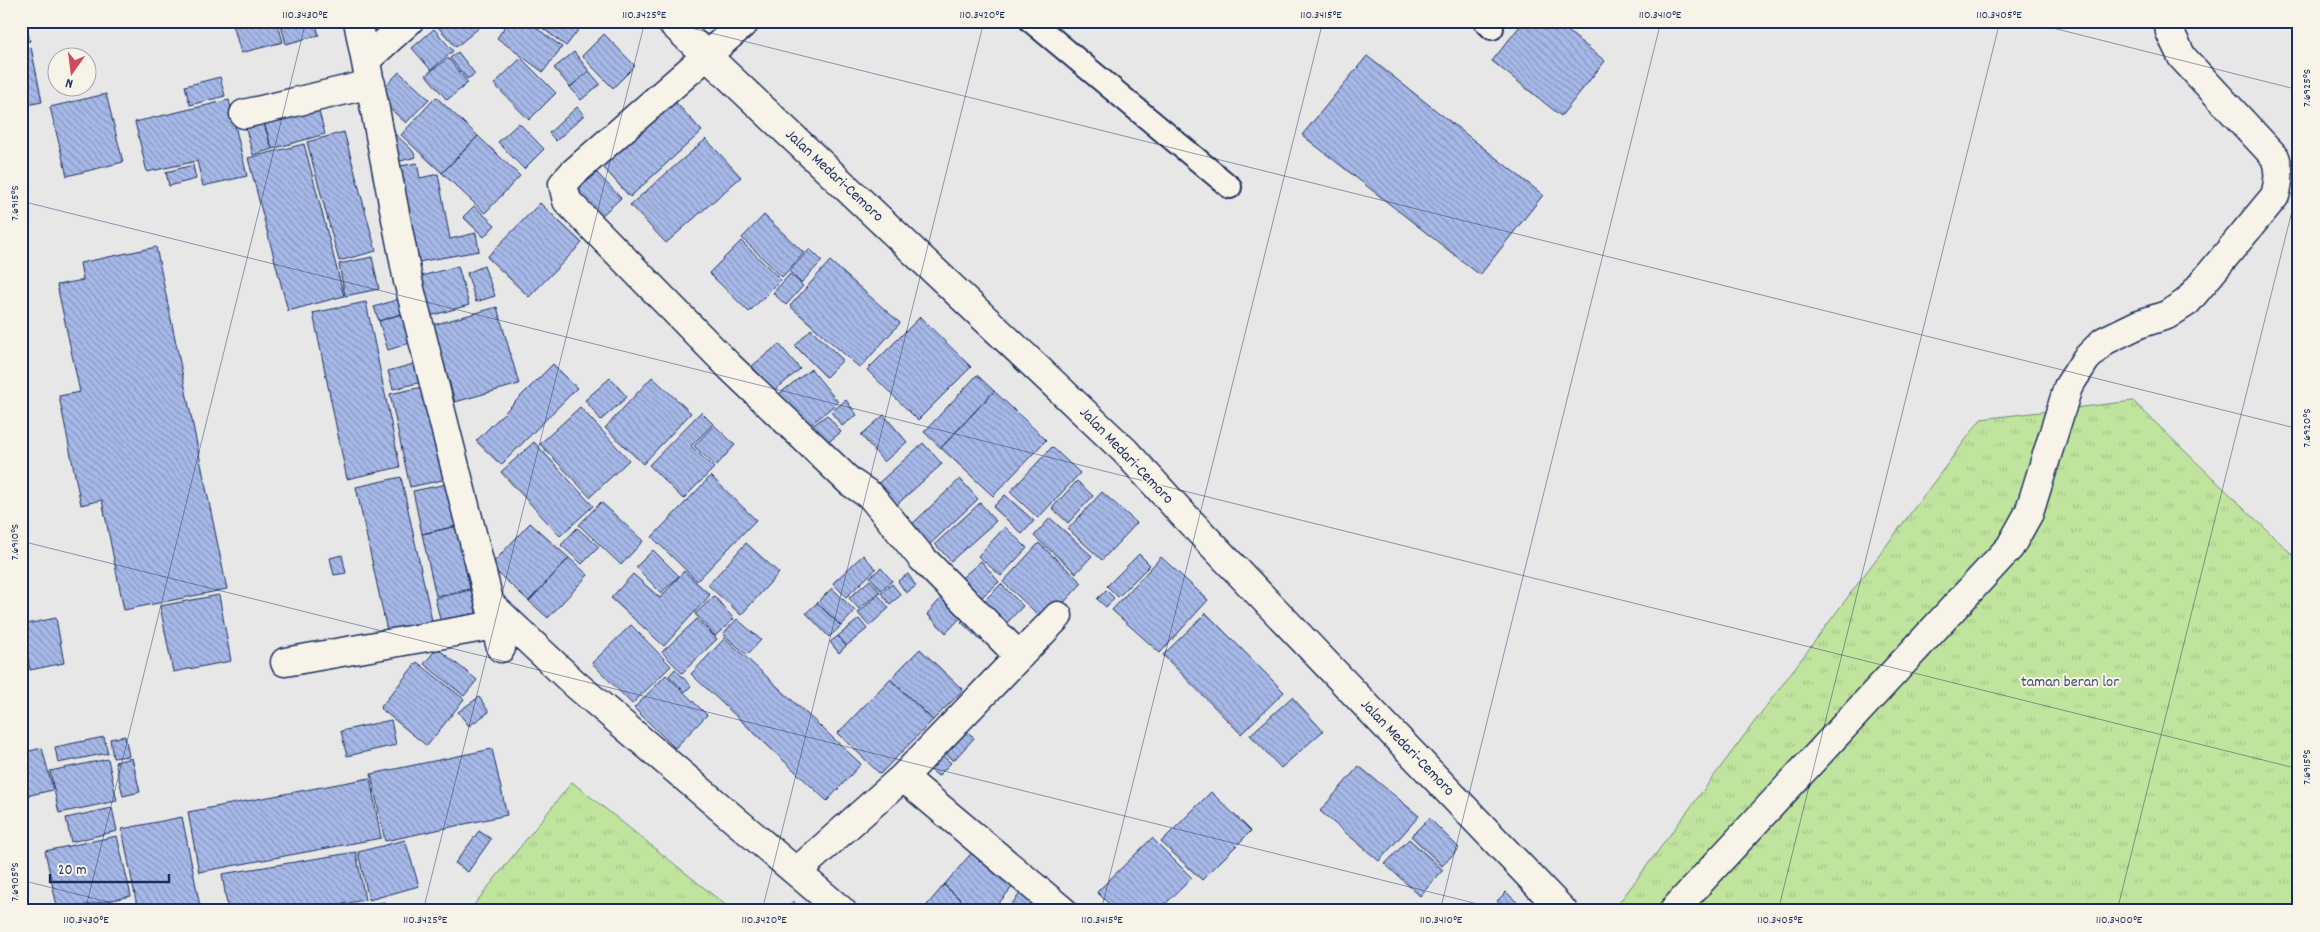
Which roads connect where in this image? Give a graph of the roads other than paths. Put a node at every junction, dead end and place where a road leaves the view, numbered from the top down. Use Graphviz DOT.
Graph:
graph roads {
  1 [pos="358,21"];
  2 [pos="409,21"];
  3 [pos="670,21"];
  4 [pos="746,21"];
  5 [pos="1031,21"];
  6 [pos="2168,21"];
  7 [pos="708,56"];
  8 [pos="368,72"];
  9 [pos="244,114"];
  10 [pos="1230,187"];
  11 [pos="1058,616"];
  12 [pos="495,625"];
  13 [pos="1020,656"];
  14 [pos="285,662"];
  15 [pos="903,777"];
  16 [pos="796,872"];
  17 [pos="842,911"];
  18 [pos="1063,911"];
  19 [pos="1563,911"];
  20 [pos="1673,911"];
  1 -- 8 [label="street"];
  2 -- 8 [label="street"];
  3 -- 7 [label="street, Jalan Medari-Cemoro"];
  4 -- 7 [label="street"];
  5 -- 10 [label="lane"];
  6 -- 20 [label="street"];
  7 -- 13 [label="street"];
  7 -- 19 [label="street, Jalan Medari-Cemoro"];
  8 -- 9 [label="street"];
  8 -- 12 [label="street"];
  11 -- 13 [label="street"];
  12 -- 14 [label="street"];
  12 -- 16 [label="street"];
  13 -- 15 [label="street"];
  15 -- 16 [label="street"];
  15 -- 18 [label="street"];
  16 -- 17 [label="street"];
}
